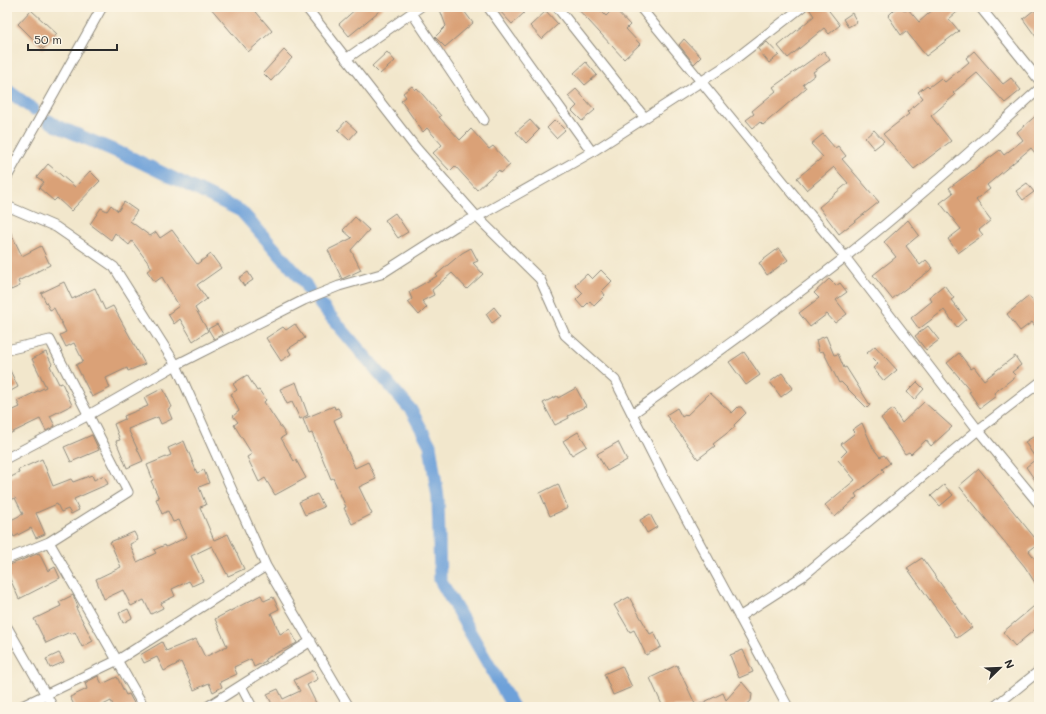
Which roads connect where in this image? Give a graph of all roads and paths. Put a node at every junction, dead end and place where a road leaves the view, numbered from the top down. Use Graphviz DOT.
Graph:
graph roads {
  1 [pos="102,7"];
  2 [pos="306,7"];
  3 [pos="420,7"];
  4 [pos="488,7"];
  5 [pos="557,7"];
  6 [pos="640,7"];
  7 [pos="802,7"];
  8 [pos="980,7"];
  9 [pos="412,13"];
  10 [pos="346,59"];
  11 [pos="1039,80"];
  12 [pos="700,82"];
  13 [pos="1039,89"];
  14 [pos="645,118"];
  15 [pos="484,120"];
  16 [pos="592,152"];
  17 [pos="7,177"];
  18 [pos="7,206"];
  19 [pos="477,217"];
  20 [pos="845,257"];
  21 [pos="7,350"];
  22 [pos="176,365"];
  23 [pos="1039,383"];
  24 [pos="632,414"];
  25 [pos="87,416"];
  26 [pos="978,430"];
  27 [pos="7,458"];
  28 [pos="1038,500"];
  29 [pos="49,542"];
  30 [pos="7,559"];
  31 [pos="266,566"];
  32 [pos="739,617"];
  33 [pos="7,627"];
  34 [pos="311,641"];
  35 [pos="118,660"];
  36 [pos="1039,671"];
  37 [pos="241,686"];
  38 [pos="45,694"];
  39 [pos="20,707"];
  40 [pos="53,707"];
  41 [pos="144,707"];
  42 [pos="206,707"];
  43 [pos="252,707"];
  44 [pos="350,707"];
  45 [pos="788,707"];
  46 [pos="994,707"];
  1 -- 17 [label="street"];
  2 -- 10 [label="street"];
  3 -- 9 [label="street"];
  4 -- 16 [label="street"];
  5 -- 14 [label="street"];
  6 -- 12 [label="street"];
  7 -- 12 [label="street"];
  8 -- 11 [label="street"];
  9 -- 10 [label="street"];
  9 -- 15 [label="street"];
  10 -- 19 [label="street"];
  12 -- 14 [label="street"];
  12 -- 20 [label="street"];
  13 -- 20 [label="street"];
  14 -- 16 [label="street"];
  16 -- 19 [label="street"];
  18 -- 22 [label="street"];
  19 -- 22 [label="street"];
  19 -- 24 [label="street"];
  20 -- 24 [label="street"];
  20 -- 26 [label="street"];
  21 -- 25 [label="street"];
  22 -- 25 [label="street"];
  22 -- 31 [label="street"];
  23 -- 26 [label="street"];
  24 -- 32 [label="street"];
  25 -- 27 [label="street"];
  25 -- 29 [label="street"];
  26 -- 28 [label="street"];
  26 -- 32 [label="street"];
  29 -- 30 [label="street"];
  29 -- 35 [label="street"];
  31 -- 34 [label="street"];
  31 -- 35 [label="street"];
  32 -- 45 [label="street"];
  33 -- 38 [label="street"];
  34 -- 37 [label="street"];
  34 -- 44 [label="street"];
  35 -- 38 [label="street"];
  35 -- 41 [label="street"];
  36 -- 46 [label="street"];
  37 -- 42 [label="street"];
  37 -- 43 [label="street"];
  38 -- 39 [label="street"];
  38 -- 40 [label="street"];
}
